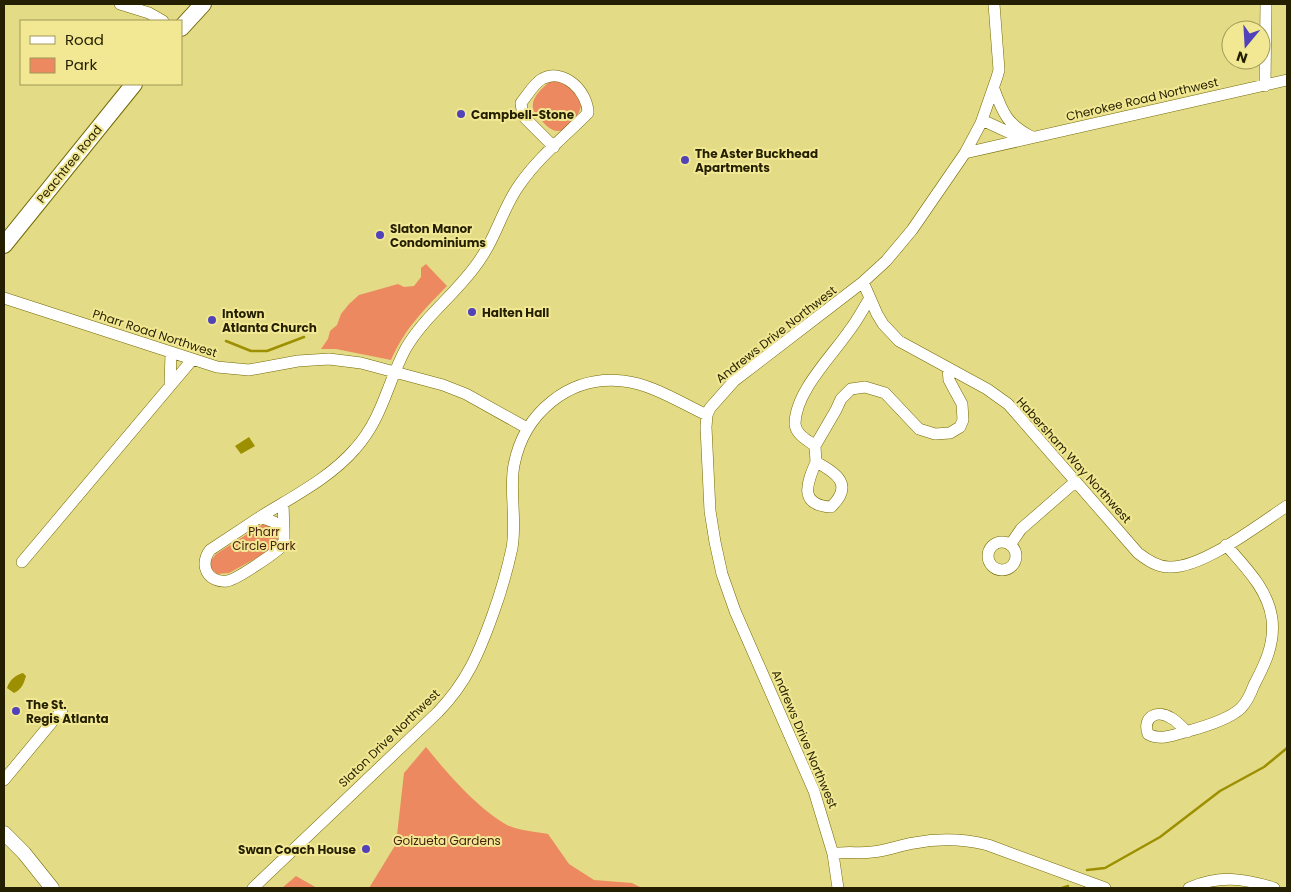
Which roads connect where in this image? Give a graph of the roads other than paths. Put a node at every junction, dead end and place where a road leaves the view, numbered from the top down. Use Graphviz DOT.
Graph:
graph roads {
  1 [pos="120,4"];
  2 [pos="203,4"];
  3 [pos="994,4"];
  4 [pos="1266,4"];
  5 [pos="161,20"];
  6 [pos="182,27"];
  7 [pos="1287,80"];
  8 [pos="133,85"];
  9 [pos="1265,86"];
  10 [pos="994,89"];
  11 [pos="980,123"];
  12 [pos="1024,140"];
  13 [pos="554,146"];
  14 [pos="965,154"];
  15 [pos="4,245"];
  16 [pos="863,282"];
  17 [pos="4,298"];
  18 [pos="870,298"];
  19 [pos="171,353"];
  20 [pos="192,360"];
  21 [pos="948,368"];
  22 [pos="396,372"];
  23 [pos="170,386"];
  24 [pos="707,415"];
  25 [pos="527,428"];
  26 [pos="816,446"];
  27 [pos="816,462"];
  28 [pos="1075,482"];
  29 [pos="283,502"];
  30 [pos="1287,506"];
  31 [pos="260,517"];
  32 [pos="284,532"];
  33 [pos="1010,545"];
  34 [pos="1226,545"];
  35 [pos="22,562"];
  36 [pos="62,710"];
  37 [pos="1187,732"];
  38 [pos="4,780"];
  39 [pos="4,833"];
  40 [pos="833,854"];
  41 [pos="52,888"];
  42 [pos="253,888"];
  43 [pos="838,888"];
  44 [pos="1105,888"];
  45 [pos="1189,888"];
  46 [pos="1274,888"];
  1 -- 5 [label="street"];
  2 -- 6 [label="highway"];
  3 -- 10 [label="street, Andrews Drive Northwest"];
  4 -- 9 [label="street"];
  7 -- 9 [label="street, Cherokee Road Northwest"];
  8 -- 15 [label="highway, Peachtree Road"];
  9 -- 12 [label="street, Cherokee Road Northwest"];
  10 -- 11 [label="street, Andrews Drive Northwest"];
  10 -- 12 [label="street"];
  11 -- 12 [label="street"];
  11 -- 14 [label="street, Andrews Drive Northwest"];
  12 -- 14 [label="street, Cherokee Road Northwest"];
  13 -- 13 [label="street"];
  13 -- 22 [label="street"];
  14 -- 16 [label="street, Andrews Drive Northwest"];
  16 -- 18 [label="street, Habersham Way Northwest"];
  16 -- 24 [label="street, Andrews Drive Northwest"];
  17 -- 19 [label="street, Pharr Road Northwest"];
  18 -- 21 [label="street, Habersham Way Northwest"];
  18 -- 26 [label="street"];
  19 -- 20 [label="street, Pharr Road Northwest"];
  19 -- 23 [label="street"];
  20 -- 22 [label="street, Pharr Road Northwest"];
  20 -- 23 [label="street"];
  21 -- 26 [label="street"];
  21 -- 28 [label="street, Habersham Way Northwest"];
  22 -- 25 [label="street, Pharr Road Northwest"];
  22 -- 29 [label="street"];
  23 -- 35 [label="street"];
  24 -- 25 [label="street, Slaton Drive Northwest"];
  24 -- 40 [label="street, Andrews Drive Northwest"];
  25 -- 42 [label="street, Slaton Drive Northwest"];
  26 -- 27 [label="street"];
  28 -- 33 [label="street"];
  28 -- 34 [label="street, Habersham Way Northwest"];
  29 -- 31 [label="street"];
  29 -- 32 [label="street"];
  30 -- 34 [label="street, Habersham Way Northwest"];
  31 -- 32 [label="street"];
  31 -- 32 [label="street"];
  34 -- 37 [label="street"];
  36 -- 38 [label="street"];
  39 -- 41 [label="main road"];
  40 -- 43 [label="street, Andrews Drive Northwest"];
  40 -- 44 [label="street"];
  45 -- 46 [label="street"];
}
